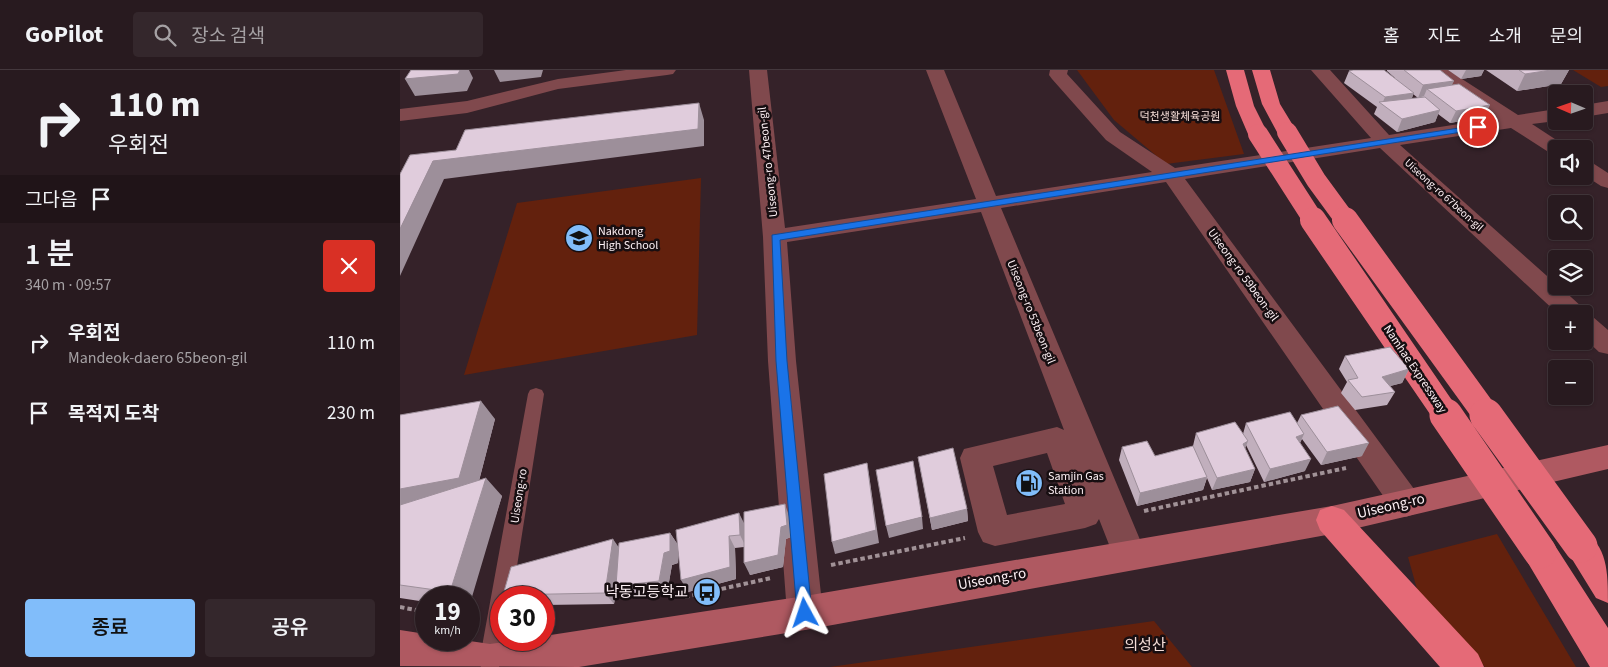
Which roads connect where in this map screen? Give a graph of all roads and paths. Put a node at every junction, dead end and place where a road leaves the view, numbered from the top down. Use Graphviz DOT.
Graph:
graph roads {
  1 [pos="667,70"];
  2 [pos="758,70"];
  3 [pos="935,70"];
  4 [pos="1058,70"];
  5 [pos="1235,70"];
  6 [pos="1261,70"];
  7 [pos="1320,70"];
  8 [pos="1436,70"];
  9 [pos="1608,107"];
  10 [pos="1593,110"];
  11 [pos="400,115"];
  12 [pos="1548,116"];
  13 [pos="1515,122"];
  14 [pos="1385,142"];
  15 [pos="1548,143"];
  16 [pos="1593,172"];
  17 [pos="1171,175"];
  18 [pos="1608,182"];
  19 [pos="988,204"];
  20 [pos="775,237"];
  21 [pos="1564,305"];
  22 [pos="1593,331"];
  23 [pos="1608,345"];
  24 [pos="536,394"];
  25 [pos="1608,457"];
  26 [pos="1376,461"];
  27 [pos="1608,474"];
  28 [pos="1492,483"];
  29 [pos="1406,503"];
  30 [pos="1114,518"];
  31 [pos="1332,520"];
  32 [pos="995,532"];
  33 [pos="1129,554"];
  34 [pos="801,571"];
  35 [pos="504,586"];
  36 [pos="1608,586"];
  37 [pos="400,607"];
  38 [pos="415,610"];
  39 [pos="805,613"];
  40 [pos="400,648"];
  41 [pos="492,651"];
  42 [pos="1608,662"];
  43 [pos="490,663"];
  44 [pos="1465,667"];
  1 -- 11 [label="street"];
  2 -- 20 [label="street, Uiseong-ro 47beon-gil"];
  3 -- 19 [label="street, Uiseong-ro 53beon-gil"];
  4 -- 17 [label="street, Uiseong-ro 59beon-gil"];
  5 -- 42 [label="highway, Namhae Expressway, bridge"];
  6 -- 36 [label="highway, bridge"];
  7 -- 14 [label="street, Uiseong-ro 67beon-gil"];
  8 -- 13 [label="street"];
  9 -- 10 [label="street"];
  12 -- 13 [label="street"];
  13 -- 14 [label="street"];
  13 -- 15 [label="street"];
  14 -- 17 [label="street"];
  14 -- 21 [label="street, Uiseong-ro 67beon-gil"];
  16 -- 18 [label="street"];
  17 -- 19 [label="street"];
  17 -- 26 [label="street, Uiseong-ro 59beon-gil"];
  19 -- 20 [label="street"];
  19 -- 30 [label="street, Uiseong-ro 53beon-gil"];
  20 -- 34 [label="street, Uiseong-ro 47beon-gil"];
  22 -- 23 [label="street"];
  24 -- 35 [label="lane, Uiseong-ro"];
  25 -- 28 [label="main road, Uiseong-ro"];
  26 -- 29 [label="street, Uiseong-ro 59beon-gil"];
  26 -- 30 [label="path"];
  27 -- 28 [label="main road, Uiseong-ro"];
  28 -- 29 [label="main road, Uiseong-ro"];
  29 -- 31 [label="main road, Uiseong-ro"];
  30 -- 33 [label="street, Uiseong-ro 53beon-gil"];
  31 -- 33 [label="main road, Uiseong-ro"];
  31 -- 44 [label="highway"];
  32 -- 34 [label="path"];
  33 -- 39 [label="main road, Uiseong-ro"];
  34 -- 39 [label="street, Uiseong-ro 47beon-gil"];
  37 -- 38 [label="path"];
  39 -- 43 [label="main road, Uiseong-ro"];
  40 -- 43 [label="main road, Uiseong-ro"];
  41 -- 43 [label="lane, Uiseong-ro"];
}
